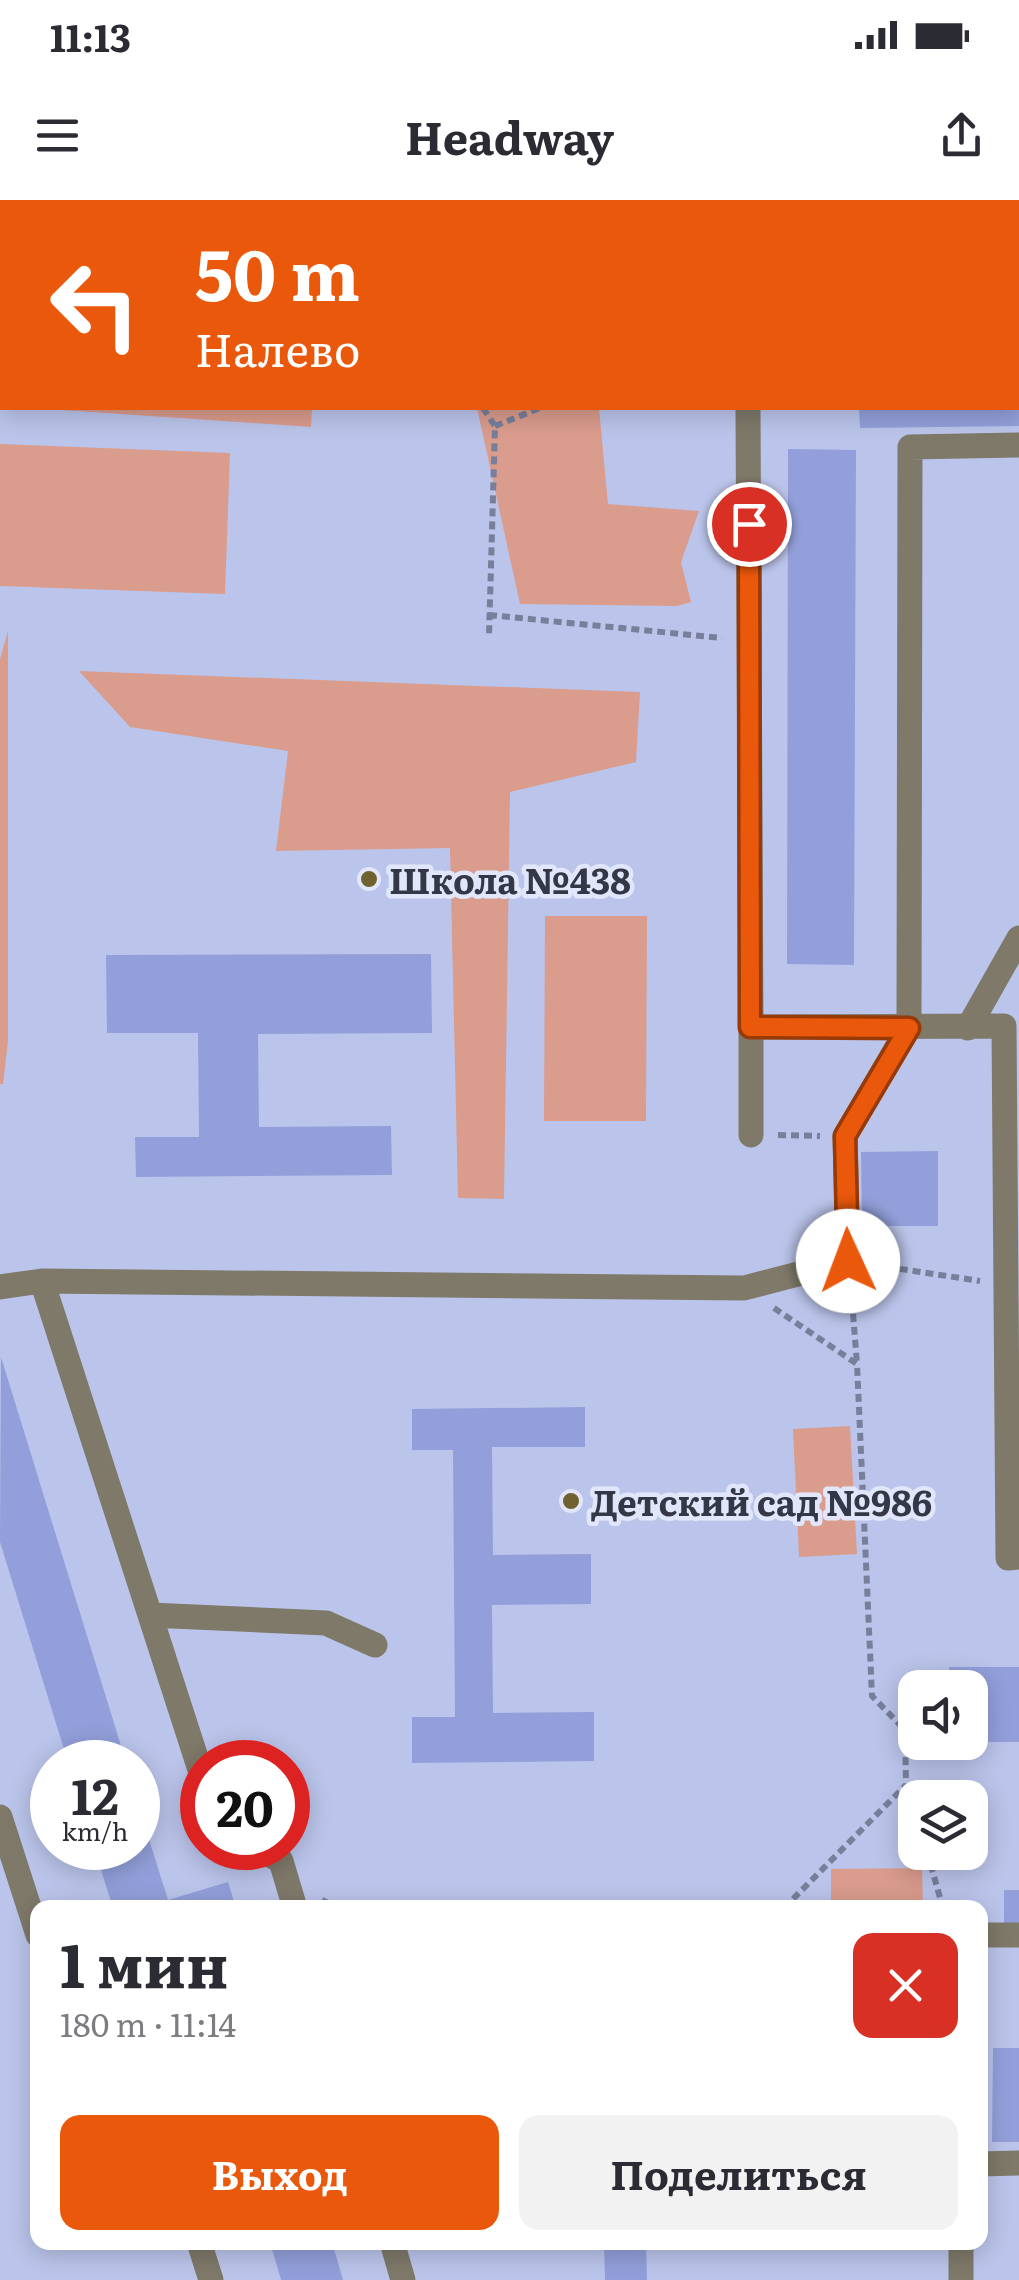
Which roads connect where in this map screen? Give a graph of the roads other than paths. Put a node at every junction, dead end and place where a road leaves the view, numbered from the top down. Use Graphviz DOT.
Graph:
graph roads {
  1 [pos="748,410"];
  2 [pos="1019,444"];
  3 [pos="1019,938"];
  4 [pos="750,1027"];
  5 [pos="909,1028"];
  6 [pos="968,1028"];
  7 [pos="752,1135"];
  8 [pos="42,1281"];
  9 [pos="0,1287"];
  10 [pos="1019,1557"];
  11 [pos="150,1615"];
  12 [pos="375,1645"];
  13 [pos="190,1740"];
  14 [pos="0,1818"];
  15 [pos="283,1870"];
  16 [pos="292,1900"];
  17 [pos="30,1910"];
  18 [pos="988,1935"];
  19 [pos="1019,1935"];
  20 [pos="988,2164"];
  21 [pos="1019,2164"];
  22 [pos="202,2250"];
  23 [pos="394,2250"];
  24 [pos="961,2250"];
  25 [pos="211,2280"];
  26 [pos="403,2280"];
  27 [pos="961,2280"];
  1 -- 4 [label="lane"];
  2 -- 5 [label="lane"];
  3 -- 6 [label="lane"];
  4 -- 5 [label="lane"];
  4 -- 7 [label="lane"];
  5 -- 6 [label="lane"];
  5 -- 8 [label="lane"];
  6 -- 10 [label="lane"];
  8 -- 9 [label="lane"];
  8 -- 11 [label="lane"];
  11 -- 12 [label="lane"];
  11 -- 13 [label="lane"];
  14 -- 17 [label="lane"];
  15 -- 16 [label="lane"];
  18 -- 19 [label="lane"];
  20 -- 21 [label="lane"];
  22 -- 25 [label="lane"];
  23 -- 26 [label="lane"];
  24 -- 27 [label="lane"];
}
